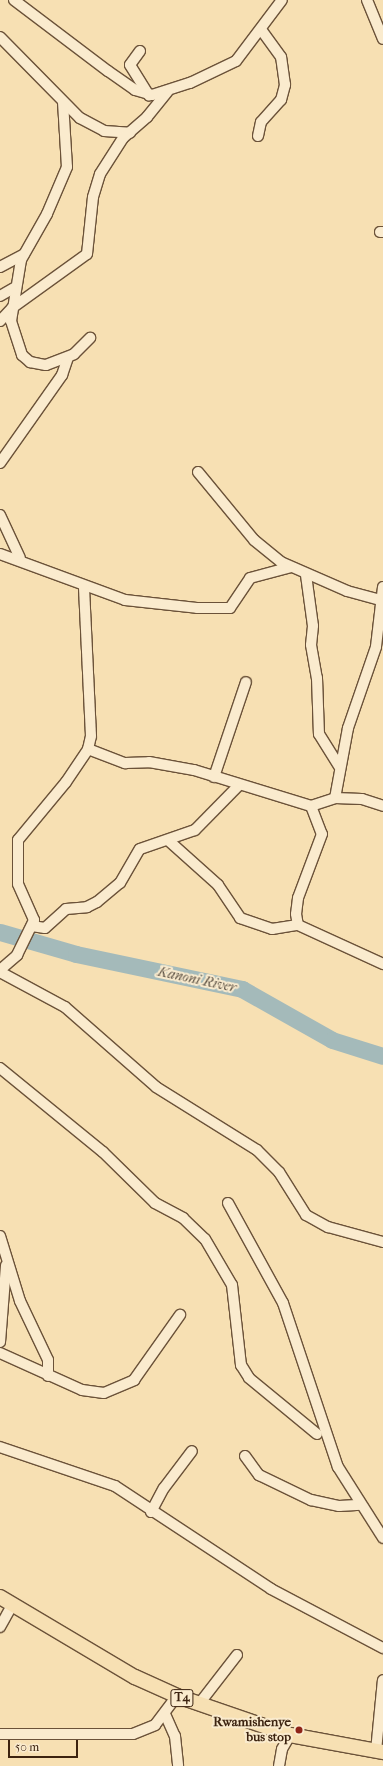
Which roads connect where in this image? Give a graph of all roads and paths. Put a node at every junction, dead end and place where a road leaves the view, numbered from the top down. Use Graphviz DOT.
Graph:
graph roads {
  1 [pos="14,0"];
  2 [pos="282,0"];
  3 [pos="366,0"];
  4 [pos="261,29"];
  5 [pos="0,37"];
  6 [pos="383,39"];
  7 [pos="140,51"];
  8 [pos="168,91"];
  9 [pos="149,95"];
  10 [pos="63,102"];
  11 [pos="130,133"];
  12 [pos="258,136"];
  13 [pos="24,254"];
  14 [pos="0,267"];
  15 [pos="14,288"];
  16 [pos="0,296"];
  17 [pos="12,308"];
  18 [pos="0,321"];
  19 [pos="90,338"];
  20 [pos="68,358"];
  21 [pos="0,463"];
  22 [pos="198,472"];
  23 [pos="0,515"];
  24 [pos="0,554"];
  25 [pos="20,558"];
  26 [pos="291,567"];
  27 [pos="306,575"];
  28 [pos="84,586"];
  29 [pos="383,587"];
  30 [pos="381,600"];
  31 [pos="379,648"];
  32 [pos="246,682"];
  33 [pos="88,749"];
  34 [pos="339,766"];
  35 [pos="214,777"];
  36 [pos="239,785"];
  37 [pos="335,798"];
  38 [pos="311,806"];
  39 [pos="383,806"];
  40 [pos="168,841"];
  41 [pos="298,925"];
  42 [pos="32,926"];
  43 [pos="383,964"];
  44 [pos="0,971"];
  45 [pos="0,1068"];
  46 [pos="228,1203"];
  47 [pos="0,1236"];
  48 [pos="383,1242"];
  49 [pos="6,1260"];
  50 [pos="180,1315"];
  51 [pos="0,1342"];
  52 [pos="0,1353"];
  53 [pos="48,1376"];
  54 [pos="317,1434"];
  55 [pos="0,1447"];
  56 [pos="192,1451"];
  57 [pos="245,1456"];
  58 [pos="361,1505"];
  59 [pos="151,1512"];
  60 [pos="383,1538"];
  61 [pos="0,1597"];
  62 [pos="12,1604"];
  63 [pos="0,1627"];
  64 [pos="383,1648"];
  65 [pos="237,1655"];
  66 [pos="383,1680"];
  67 [pos="177,1696"];
  68 [pos="199,1704"];
  69 [pos="165,1714"];
  70 [pos="0,1734"];
  71 [pos="290,1735"];
  72 [pos="380,1752"];
  73 [pos="178,1766"];
  74 [pos="279,1766"];
  1 -- 9 [label="street"];
  2 -- 4 [label="street"];
  3 -- 6 [label="street"];
  4 -- 8 [label="street"];
  4 -- 12 [label="street"];
  5 -- 10 [label="street"];
  7 -- 9 [label="street"];
  8 -- 9 [label="street"];
  8 -- 11 [label="street"];
  10 -- 11 [label="street"];
  10 -- 13 [label="street"];
  11 -- 17 [label="street"];
  13 -- 14 [label="street"];
  13 -- 15 [label="street"];
  15 -- 16 [label="street"];
  15 -- 17 [label="street"];
  17 -- 18 [label="street"];
  17 -- 20 [label="street"];
  19 -- 20 [label="street"];
  20 -- 21 [label="street"];
  22 -- 26 [label="street"];
  23 -- 25 [label="street"];
  24 -- 25 [label="street"];
  25 -- 28 [label="street"];
  26 -- 27 [label="street"];
  26 -- 28 [label="street"];
  27 -- 30 [label="street"];
  27 -- 34 [label="street"];
  28 -- 33 [label="street"];
  29 -- 30 [label="street"];
  30 -- 31 [label="street"];
  31 -- 34 [label="street"];
  32 -- 35 [label="street"];
  33 -- 35 [label="street"];
  33 -- 42 [label="street"];
  34 -- 37 [label="street"];
  35 -- 36 [label="street"];
  36 -- 38 [label="street"];
  36 -- 40 [label="street"];
  37 -- 38 [label="street"];
  37 -- 39 [label="street"];
  38 -- 41 [label="street"];
  40 -- 41 [label="street"];
  40 -- 42 [label="street"];
  41 -- 43 [label="street"];
  42 -- 44 [label="street"];
  44 -- 48 [label="street"];
  45 -- 54 [label="street"];
  46 -- 58 [label="street"];
  47 -- 49 [label="street"];
  49 -- 51 [label="street"];
  49 -- 53 [label="street"];
  50 -- 53 [label="street"];
  52 -- 53 [label="street"];
  55 -- 59 [label="street"];
  56 -- 59 [label="street"];
  57 -- 58 [label="street"];
  58 -- 60 [label="street"];
  59 -- 64 [label="street"];
  61 -- 62 [label="highway, T4"];
  62 -- 63 [label="street"];
  62 -- 67 [label="highway, T4"];
  65 -- 68 [label="street"];
  66 -- 72 [label="street"];
  67 -- 68 [label="highway, T4"];
  67 -- 69 [label="street"];
  68 -- 71 [label="highway, T4"];
  69 -- 70 [label="street"];
  69 -- 73 [label="street"];
  71 -- 72 [label="highway, T4"];
  71 -- 74 [label="street"];
}
